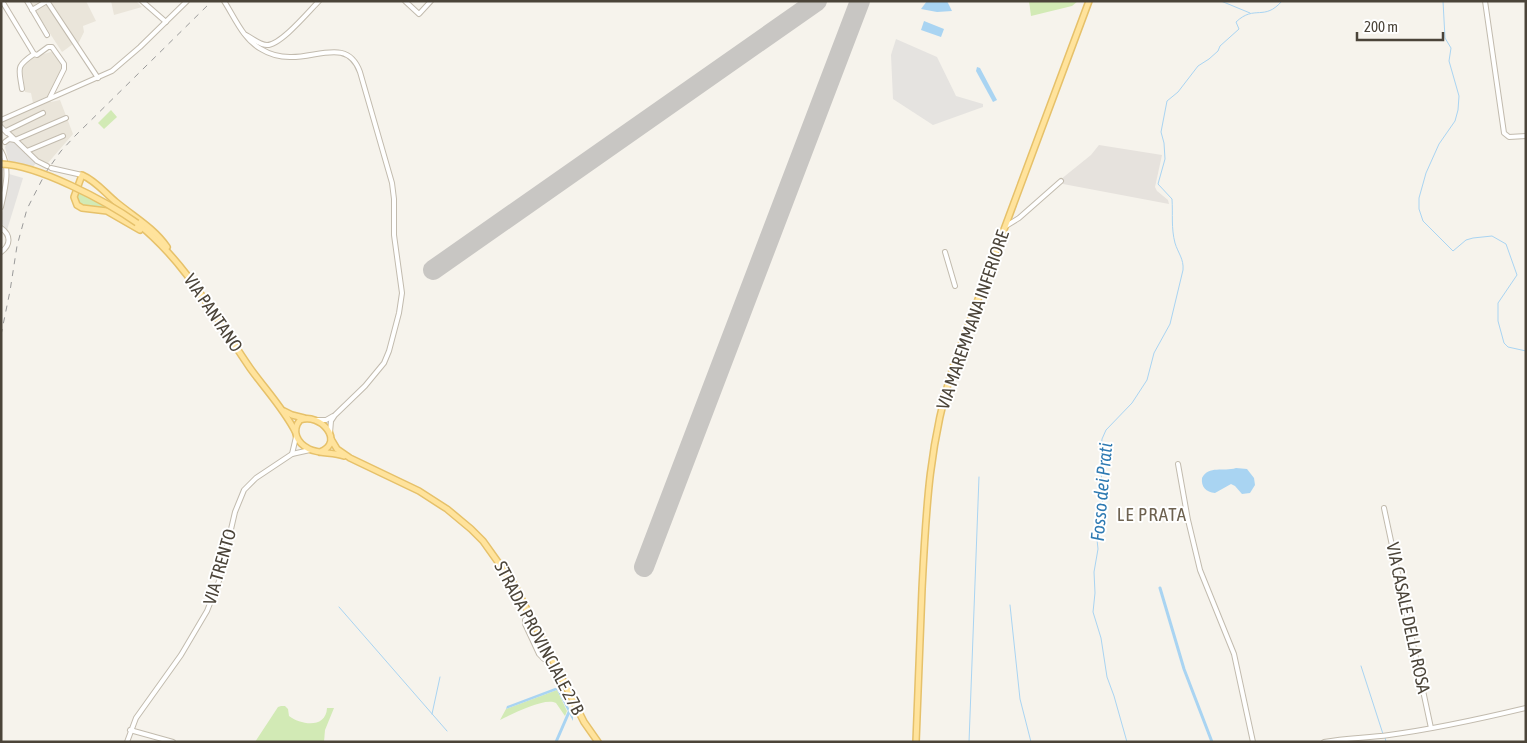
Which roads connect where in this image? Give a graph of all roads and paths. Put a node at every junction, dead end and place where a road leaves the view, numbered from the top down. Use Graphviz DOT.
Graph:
graph roads {
  1 [pos="2,1"];
  2 [pos="27,1"];
  3 [pos="47,1"];
  4 [pos="142,1"];
  5 [pos="187,1"];
  6 [pos="224,1"];
  7 [pos="319,1"];
  8 [pos="405,1"];
  9 [pos="1089,1"];
  10 [pos="1485,1"];
  11 [pos="429,2"];
  12 [pos="32,10"];
  13 [pos="166,22"];
  14 [pos="244,34"];
  15 [pos="47,35"];
  16 [pos="34,54"];
  17 [pos="98,78"];
  18 [pos="22,89"];
  19 [pos="50,98"];
  20 [pos="43,113"];
  21 [pos="66,118"];
  22 [pos="1,120"];
  23 [pos="1,127"];
  24 [pos="6,132"];
  25 [pos="63,136"];
  26 [pos="1526,136"];
  27 [pos="15,140"];
  28 [pos="3,144"];
  29 [pos="27,151"];
  30 [pos="2,152"];
  31 [pos="1,164"];
  32 [pos="82,175"];
  33 [pos="1061,181"];
  34 [pos="1,207"];
  35 [pos="1006,226"];
  36 [pos="1,228"];
  37 [pos="156,240"];
  38 [pos="1,252"];
  39 [pos="945,252"];
  40 [pos="172,256"];
  41 [pos="955,286"];
  42 [pos="282,410"];
  43 [pos="335,415"];
  44 [pos="307,419"];
  45 [pos="315,420"];
  46 [pos="295,431"];
  47 [pos="330,436"];
  48 [pos="296,437"];
  49 [pos="310,450"];
  50 [pos="320,452"];
  51 [pos="292,454"];
  52 [pos="350,458"];
  53 [pos="1178,464"];
  54 [pos="1384,508"];
  55 [pos="530,616"];
  56 [pos="550,656"];
  57 [pos="1526,708"];
  58 [pos="1431,728"];
  59 [pos="130,730"];
  60 [pos="127,742"];
  61 [pos="173,742"];
  62 [pos="598,742"];
  63 [pos="916,742"];
  64 [pos="1253,742"];
  65 [pos="1324,742"];
  1 -- 16 [label="street"];
  2 -- 12 [label="street"];
  3 -- 12 [label="street"];
  3 -- 17 [label="street"];
  4 -- 13 [label="street"];
  5 -- 13 [label="street"];
  6 -- 14 [label="street"];
  7 -- 14 [label="street"];
  8 -- 11 [label="street"];
  9 -- 35 [label="main road, VIA MAREMMANA INFERIORE"];
  10 -- 26 [label="street"];
  12 -- 15 [label="street"];
  13 -- 17 [label="street"];
  14 -- 43 [label="street"];
  16 -- 18 [label="street"];
  16 -- 19 [label="street"];
  17 -- 19 [label="street"];
  19 -- 22 [label="street"];
  20 -- 24 [label="street"];
  21 -- 27 [label="street"];
  23 -- 24 [label="street"];
  24 -- 27 [label="street"];
  24 -- 28 [label="street"];
  25 -- 29 [label="street"];
  27 -- 28 [label="street"];
  27 -- 29 [label="street"];
  28 -- 30 [label="street"];
  29 -- 32 [label="street"];
  30 -- 34 [label="street"];
  31 -- 37 [label="main road, VIA PANTANO, bridge"];
  32 -- 37 [label="main road"];
  32 -- 40 [label="main road"];
  33 -- 35 [label="street"];
  35 -- 63 [label="main road, VIA MAREMMANA INFERIORE"];
  36 -- 38 [label="street"];
  37 -- 40 [label="main road, VIA PANTANO"];
  39 -- 41 [label="street"];
  40 -- 42 [label="main road, VIA PANTANO"];
  42 -- 44 [label="main road"];
  42 -- 46 [label="main road, VIA PANTANO"];
  43 -- 45 [label="street"];
  43 -- 47 [label="street"];
  44 -- 45 [label="main road"];
  44 -- 46 [label="main road"];
  45 -- 47 [label="main road"];
  46 -- 48 [label="main road"];
  47 -- 50 [label="main road"];
  47 -- 52 [label="main road"];
  48 -- 49 [label="main road"];
  48 -- 51 [label="street"];
  49 -- 50 [label="main road"];
  49 -- 51 [label="street"];
  50 -- 52 [label="main road"];
  51 -- 59 [label="street, VIA TRENTO"];
  52 -- 55 [label="main road, STRADA PROVINCIALE 27B"];
  53 -- 64 [label="street"];
  54 -- 58 [label="street, VIA CASALE DELLA ROSA"];
  55 -- 56 [label="main road, STRADA PROVINCIALE 27B"];
  55 -- 56 [label="street"];
  56 -- 62 [label="main road, STRADA PROVINCIALE 27B"];
  57 -- 58 [label="street"];
  58 -- 65 [label="street"];
  59 -- 60 [label="street, VIA TRENTO"];
  59 -- 61 [label="street"];
}
